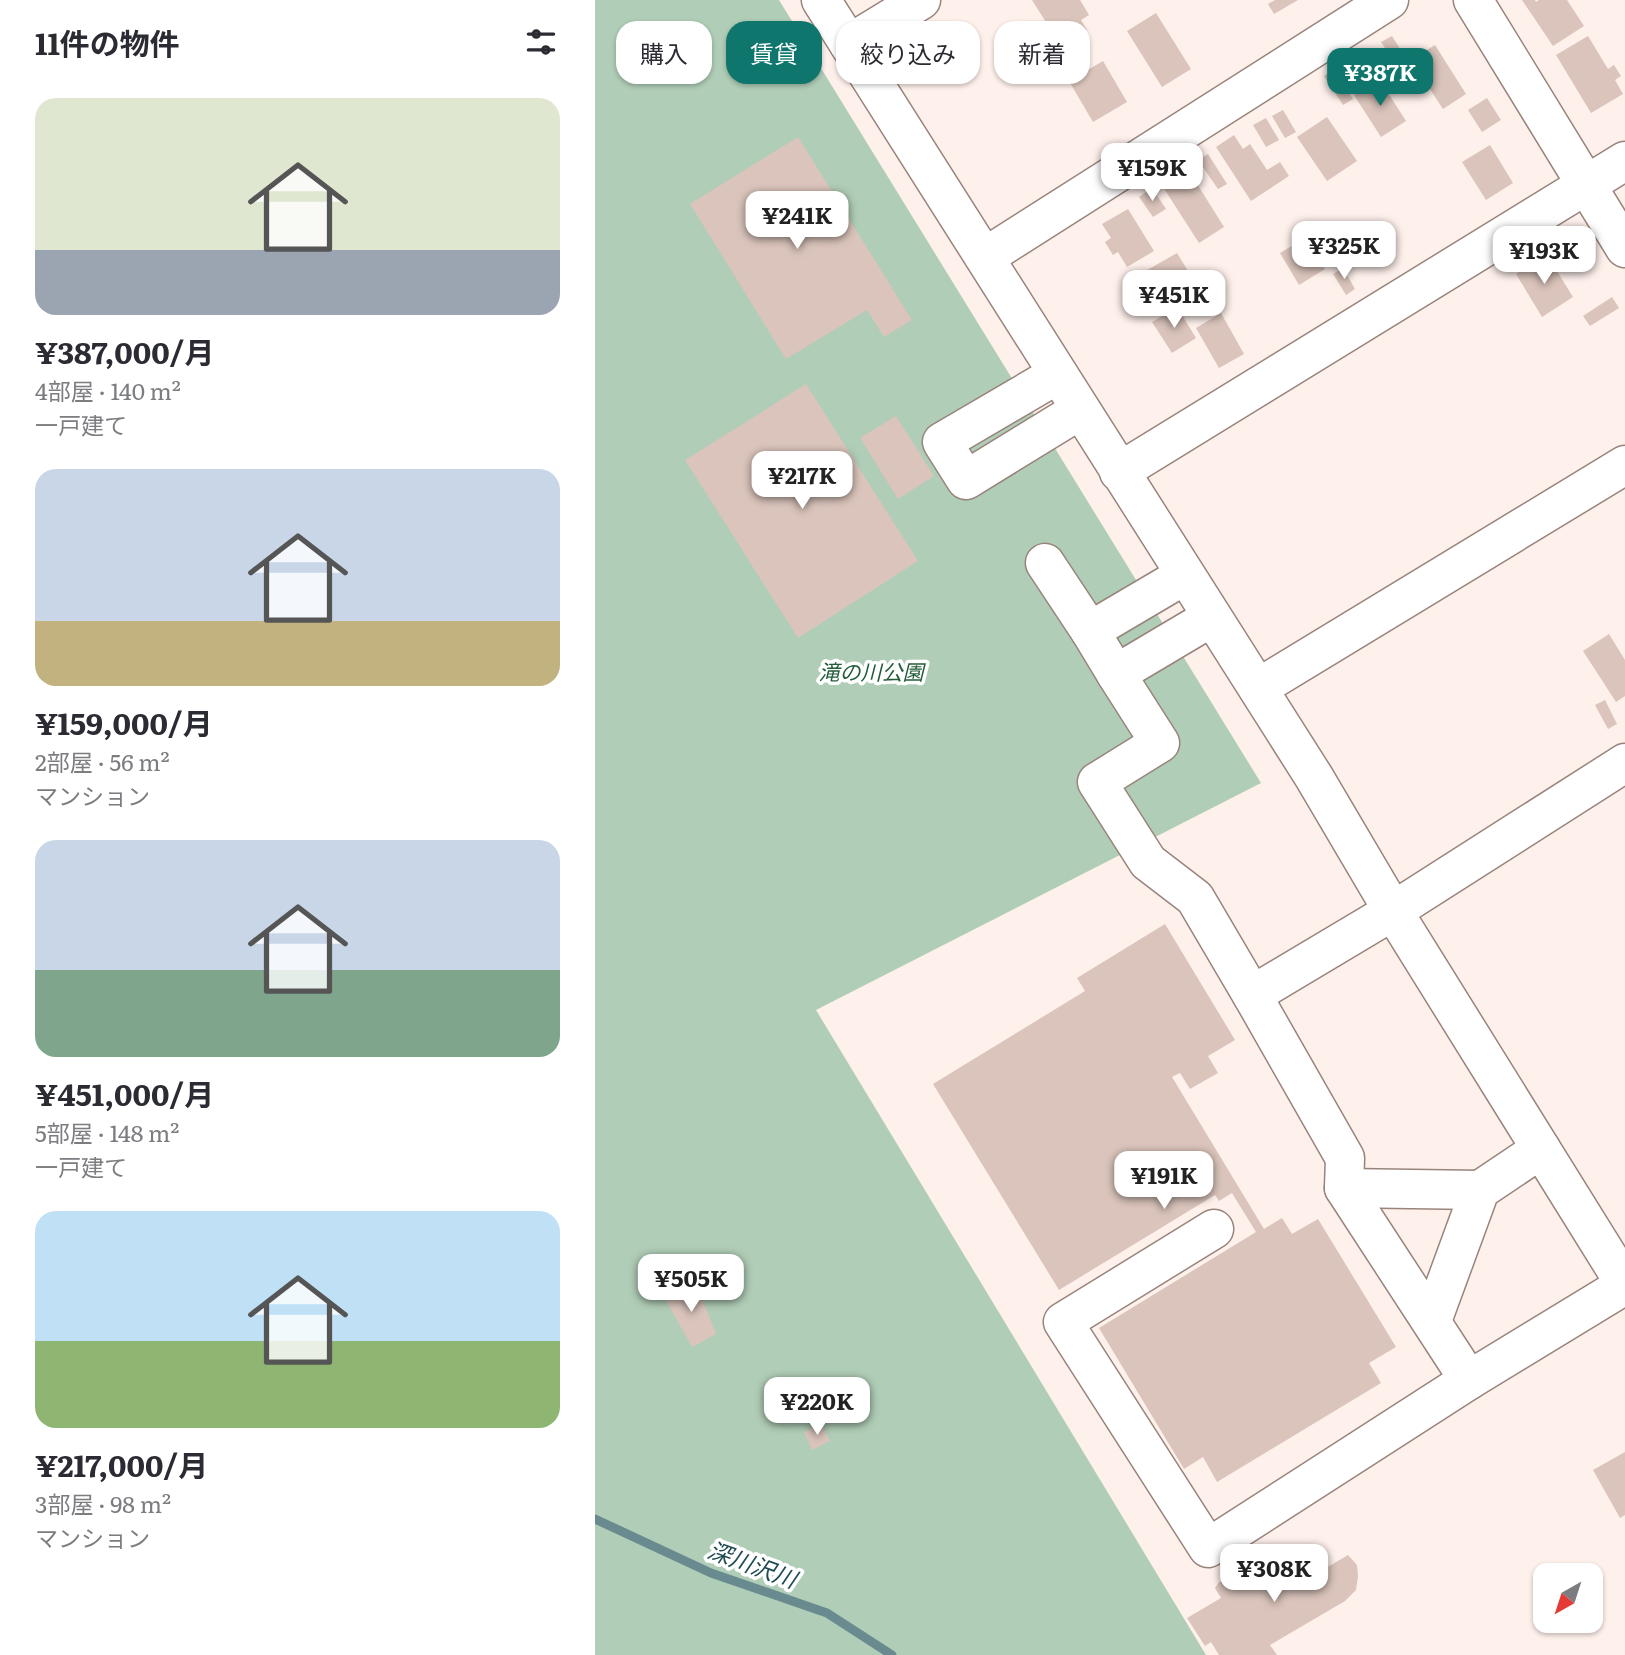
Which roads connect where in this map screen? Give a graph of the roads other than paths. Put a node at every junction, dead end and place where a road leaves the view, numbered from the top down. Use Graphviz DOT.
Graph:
graph roads {
  1 [pos="821,0"];
  2 [pos="921,0"];
  3 [pos="1389,0"];
  4 [pos="1473,0"];
  5 [pos="887,21"];
  6 [pos="836,24"];
  7 [pos="875,84"];
  8 [pos="1625,161"];
  9 [pos="1586,185"];
  10 [pos="1625,248"];
  11 [pos="985,257"];
  12 [pos="1058,374"];
  13 [pos="1080,410"];
  14 [pos="1625,466"];
  15 [pos="1119,472"];
  16 [pos="1045,563"];
  17 [pos="1185,575"];
  18 [pos="1212,617"];
  19 [pos="1090,631"];
  20 [pos="1116,674"];
  21 [pos="1258,688"];
  22 [pos="1625,763"];
  23 [pos="1393,911"];
  24 [pos="1252,995"];
  25 [pos="1541,1149"];
  26 [pos="1344,1188"];
  27 [pos="1480,1190"];
  28 [pos="1215,1229"];
  29 [pos="1625,1285"];
  30 [pos="1432,1321"];
  31 [pos="1469,1380"];
  1 -- 6 [label="street"];
  2 -- 5 [label="street"];
  3 -- 11 [label="street"];
  4 -- 9 [label="street"];
  7 -- 11 [label="street"];
  8 -- 9 [label="street"];
  9 -- 10 [label="street"];
  9 -- 15 [label="street"];
  11 -- 12 [label="street"];
  12 -- 13 [label="street"];
  12 -- 13 [label="street"];
  13 -- 15 [label="street"];
  14 -- 21 [label="street"];
  15 -- 17 [label="street"];
  16 -- 19 [label="street"];
  17 -- 18 [label="street"];
  17 -- 19 [label="street"];
  18 -- 20 [label="street"];
  18 -- 21 [label="street"];
  19 -- 20 [label="street"];
  20 -- 24 [label="street"];
  21 -- 23 [label="street"];
  22 -- 23 [label="street"];
  23 -- 24 [label="street"];
  23 -- 25 [label="street"];
  24 -- 26 [label="street"];
  25 -- 27 [label="street"];
  25 -- 29 [label="street"];
  26 -- 27 [label="street"];
  26 -- 30 [label="street"];
  27 -- 30 [label="street"];
  28 -- 31 [label="street"];
  29 -- 31 [label="street"];
  30 -- 31 [label="street"];
}
